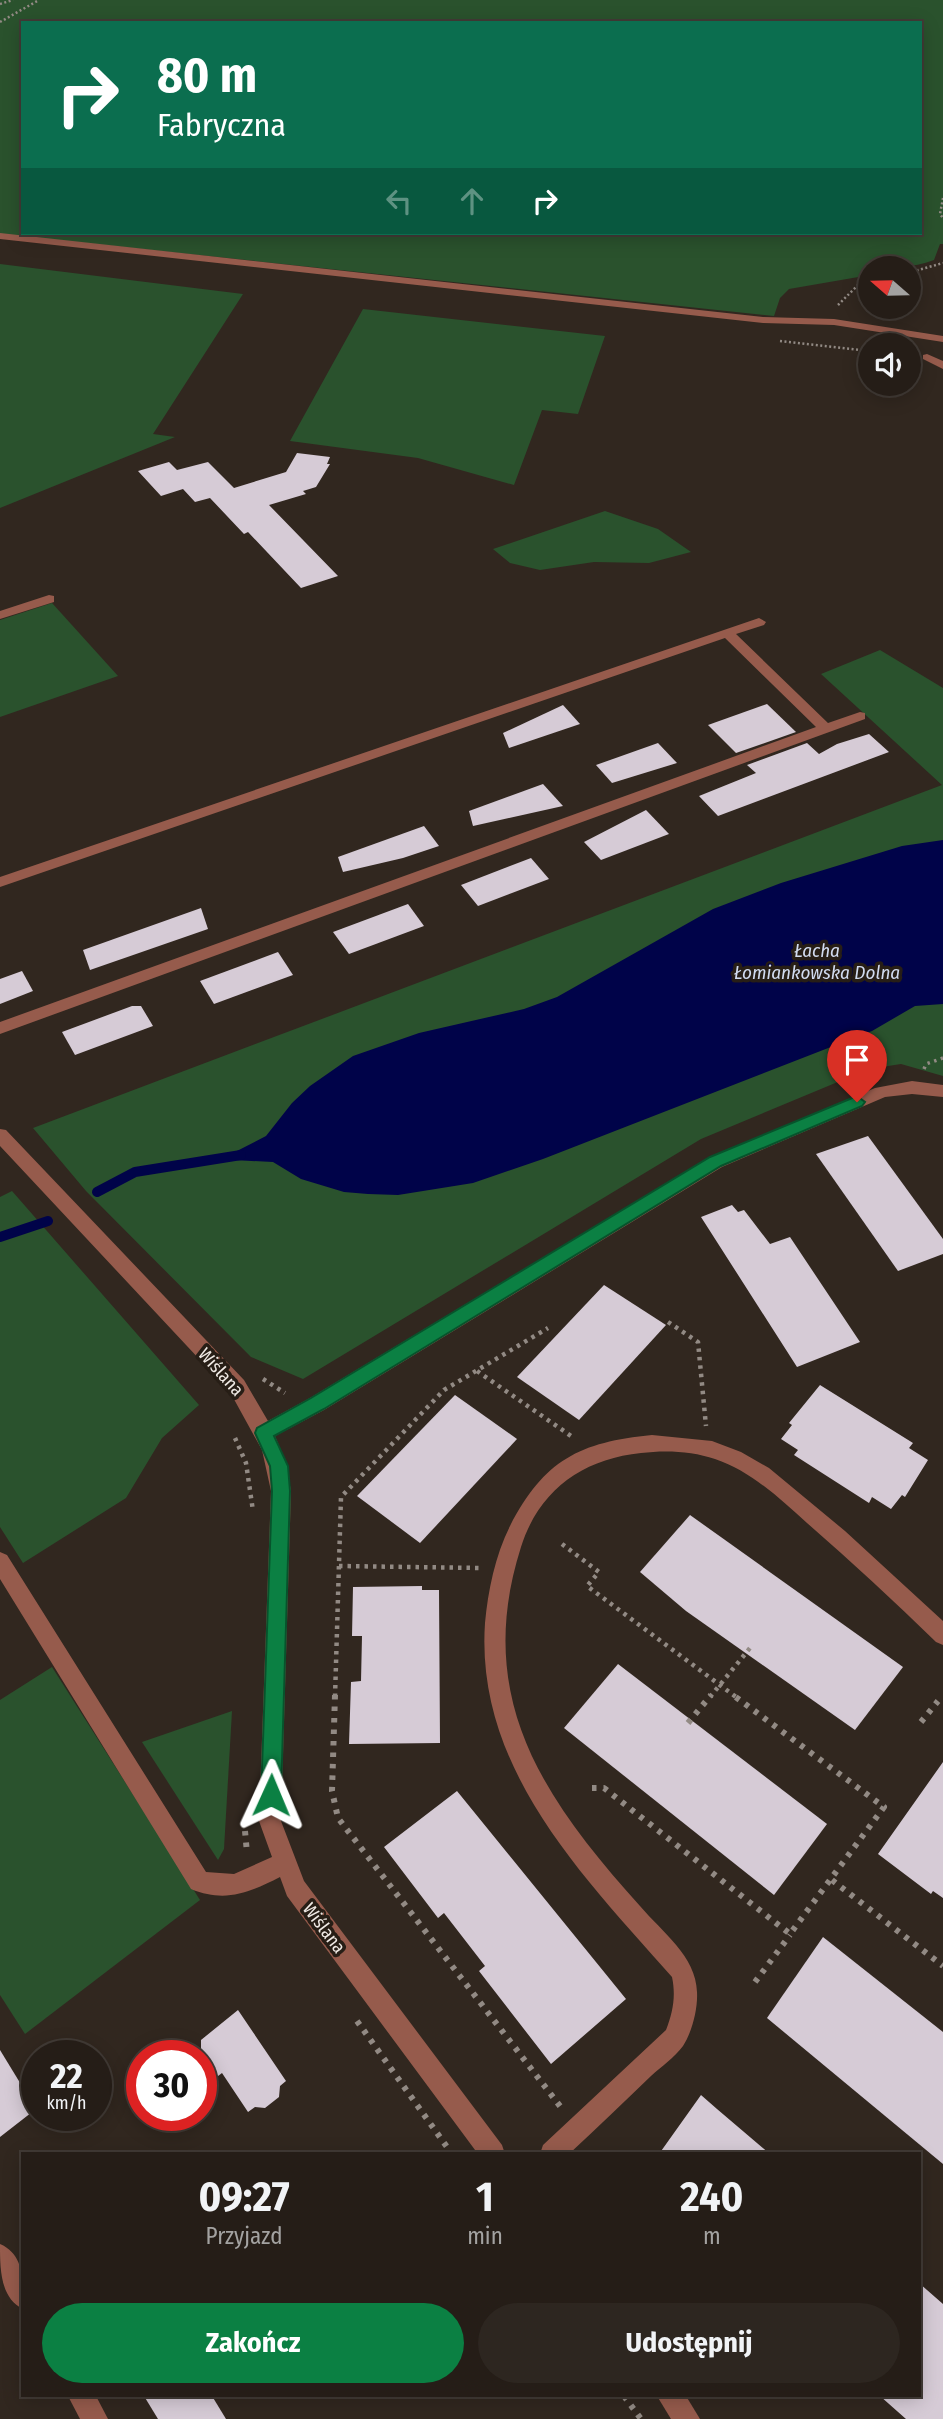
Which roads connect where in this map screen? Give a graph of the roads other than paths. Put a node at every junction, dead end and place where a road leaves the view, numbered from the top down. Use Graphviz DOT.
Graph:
graph roads {
  1 [pos="0,236"];
  2 [pos="943,339"];
  3 [pos="927,357"];
  4 [pos="943,366"];
  5 [pos="49,599"];
  6 [pos="0,615"];
  7 [pos="759,622"];
  8 [pos="727,633"];
  9 [pos="860,716"];
  10 [pos="825,728"];
  11 [pos="0,882"];
  12 [pos="0,1028"];
  13 [pos="943,1091"];
  14 [pos="0,1135"];
  15 [pos="264,1433"];
  16 [pos="0,1561"];
  17 [pos="943,1635"];
  18 [pos="285,1862"];
  19 [pos="492,2152"];
  20 [pos="554,2152"];
  21 [pos="0,2257"];
  22 [pos="21,2293"];
  23 [pos="82,2397"];
  24 [pos="671,2397"];
  25 [pos="95,2419"];
  26 [pos="687,2419"];
  1 -- 2 [label="street"];
  3 -- 4 [label="street"];
  5 -- 6 [label="street"];
  7 -- 8 [label="street"];
  8 -- 10 [label="street"];
  8 -- 11 [label="street"];
  9 -- 10 [label="street"];
  10 -- 12 [label="street"];
  13 -- 15 [label="street"];
  14 -- 15 [label="street, Wiślana"];
  15 -- 18 [label="street, Wiślana"];
  16 -- 18 [label="street"];
  17 -- 20 [label="street"];
  18 -- 19 [label="street, Wiślana"];
  21 -- 22 [label="street"];
  23 -- 25 [label="street"];
  24 -- 26 [label="street"];
}
